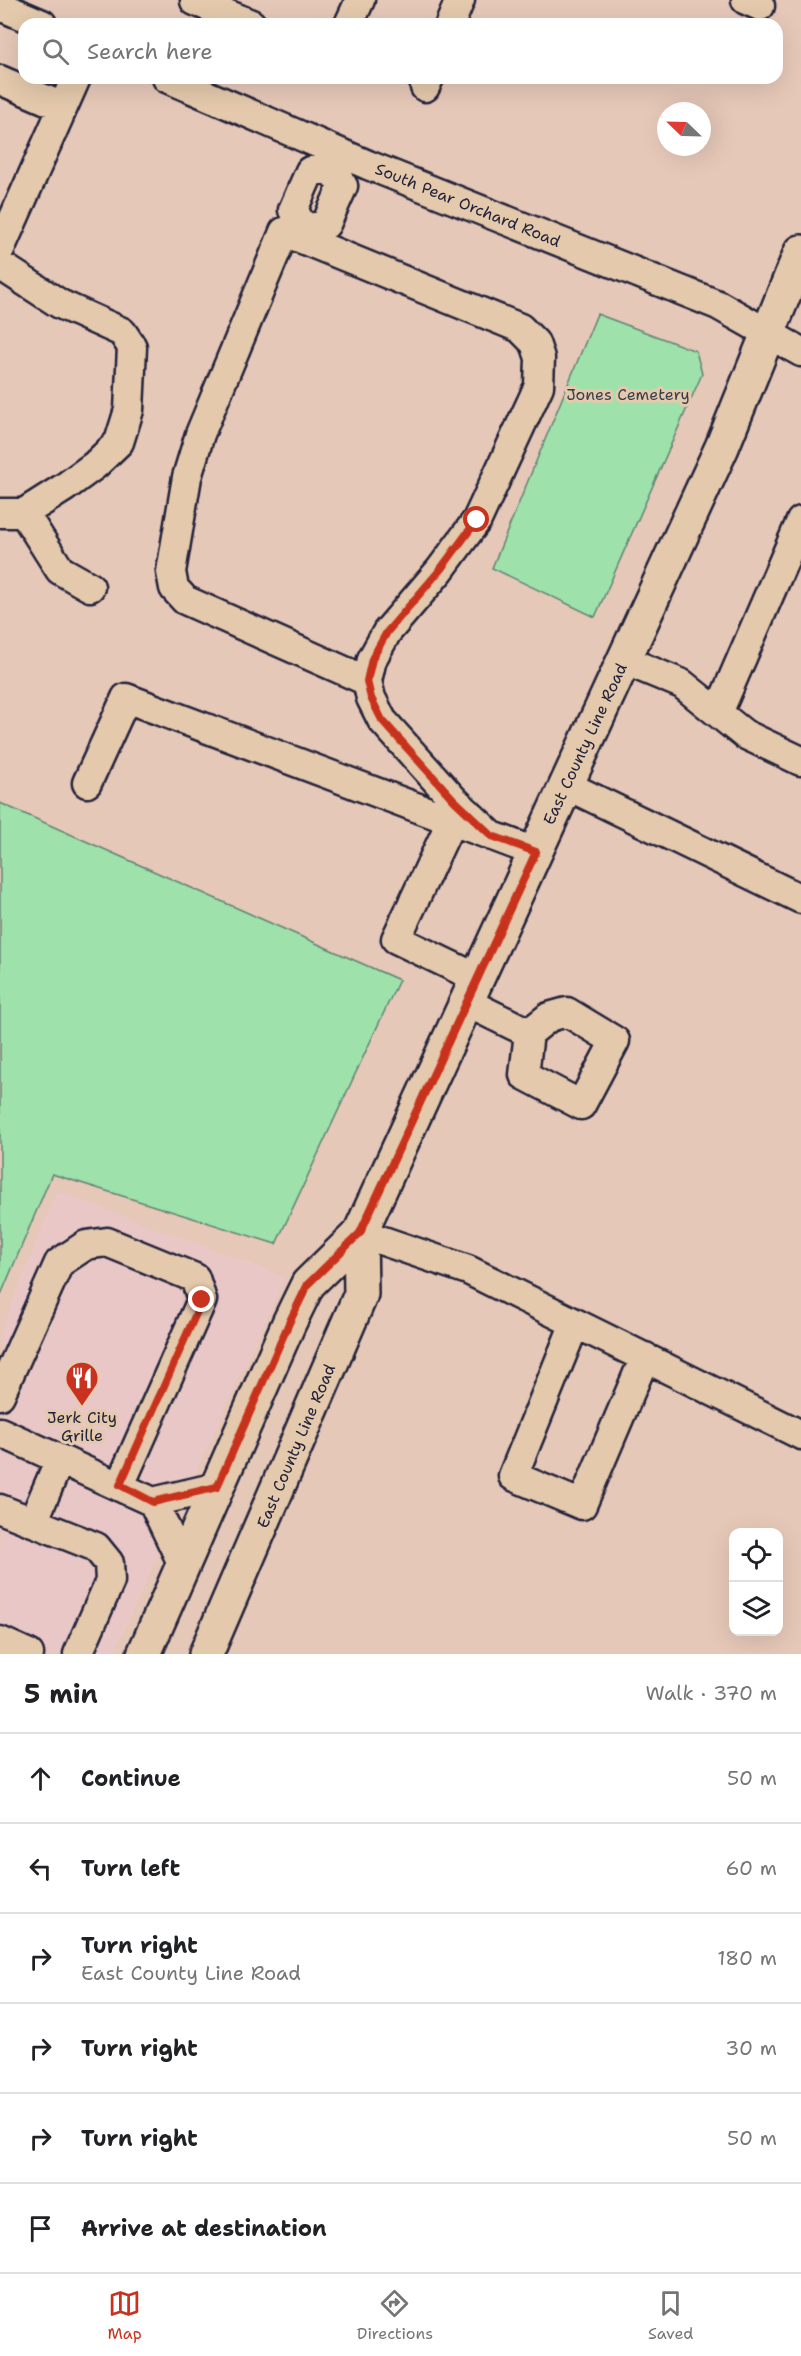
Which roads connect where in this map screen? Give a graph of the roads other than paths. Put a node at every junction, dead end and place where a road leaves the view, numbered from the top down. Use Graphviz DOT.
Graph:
graph roads {
  1 [pos="360,0"];
  2 [pos="460,0"];
  3 [pos="11,6"];
  4 [pos="192,8"];
  5 [pos="32,18"];
  6 [pos="229,18"];
  7 [pos="352,18"];
  8 [pos="452,18"];
  9 [pos="0,80"];
  10 [pos="73,84"];
  11 [pos="179,84"];
  12 [pos="63,107"];
  13 [pos="333,160"];
  14 [pos="303,235"];
  15 [pos="0,249"];
  16 [pos="801,252"];
  17 [pos="0,265"];
  18 [pos="768,333"];
  19 [pos="801,352"];
  20 [pos="12,513"];
  21 [pos="801,520"];
  22 [pos="90,587"];
  23 [pos="624,660"];
  24 [pos="367,681"];
  25 [pos="718,713"];
  26 [pos="801,761"];
  27 [pos="87,783"];
  28 [pos="566,785"];
  29 [pos="452,820"];
  30 [pos="492,836"];
  31 [pos="536,852"];
  32 [pos="801,899"];
  33 [pos="472,990"];
  34 [pos="529,1033"];
  35 [pos="360,1233"];
  36 [pos="574,1323"];
  37 [pos="645,1357"];
  38 [pos="0,1395"];
  39 [pos="0,1432"];
  40 [pos="801,1435"];
  41 [pos="60,1458"];
  42 [pos="120,1485"];
  43 [pos="217,1487"];
  44 [pos="153,1502"];
  45 [pos="0,1509"];
  46 [pos="33,1522"];
  47 [pos="183,1565"];
  48 [pos="0,1641"];
  49 [pos="28,1654"];
  50 [pos="78,1654"];
  51 [pos="144,1654"];
  52 [pos="206,1654"];
  1 -- 7 [label="street"];
  2 -- 8 [label="street"];
  3 -- 5 [label="street"];
  4 -- 6 [label="street"];
  9 -- 12 [label="street"];
  10 -- 12 [label="street"];
  11 -- 13 [label="street, South Pear Orchard Road"];
  12 -- 15 [label="street"];
  13 -- 14 [label="street"];
  13 -- 18 [label="street, South Pear Orchard Road"];
  14 -- 24 [label="street"];
  14 -- 24 [label="street"];
  16 -- 18 [label="main road, East County Line Road"];
  17 -- 20 [label="street"];
  18 -- 19 [label="street, South Pear Orchard Road"];
  18 -- 23 [label="main road, East County Line Road"];
  20 -- 22 [label="street"];
  21 -- 25 [label="street"];
  23 -- 25 [label="street"];
  23 -- 28 [label="main road, East County Line Road"];
  24 -- 30 [label="street"];
  25 -- 26 [label="street"];
  27 -- 29 [label="street"];
  28 -- 31 [label="main road, East County Line Road"];
  28 -- 32 [label="street"];
  29 -- 30 [label="street"];
  29 -- 33 [label="street"];
  30 -- 31 [label="street"];
  31 -- 33 [label="main road, East County Line Road"];
  33 -- 34 [label="street"];
  33 -- 35 [label="main road, East County Line Road"];
  35 -- 36 [label="street"];
  35 -- 43 [label="main road, East County Line Road"];
  35 -- 52 [label="main road, East County Line Road"];
  36 -- 37 [label="street"];
  36 -- 37 [label="street"];
  37 -- 40 [label="street"];
  38 -- 42 [label="street"];
  39 -- 41 [label="street"];
  41 -- 42 [label="street"];
  41 -- 46 [label="street"];
  42 -- 44 [label="street"];
  43 -- 44 [label="street"];
  43 -- 47 [label="main road, East County Line Road"];
  44 -- 47 [label="street"];
  45 -- 46 [label="street"];
  46 -- 50 [label="street"];
  47 -- 51 [label="main road, East County Line Road"];
  48 -- 49 [label="street"];
}
